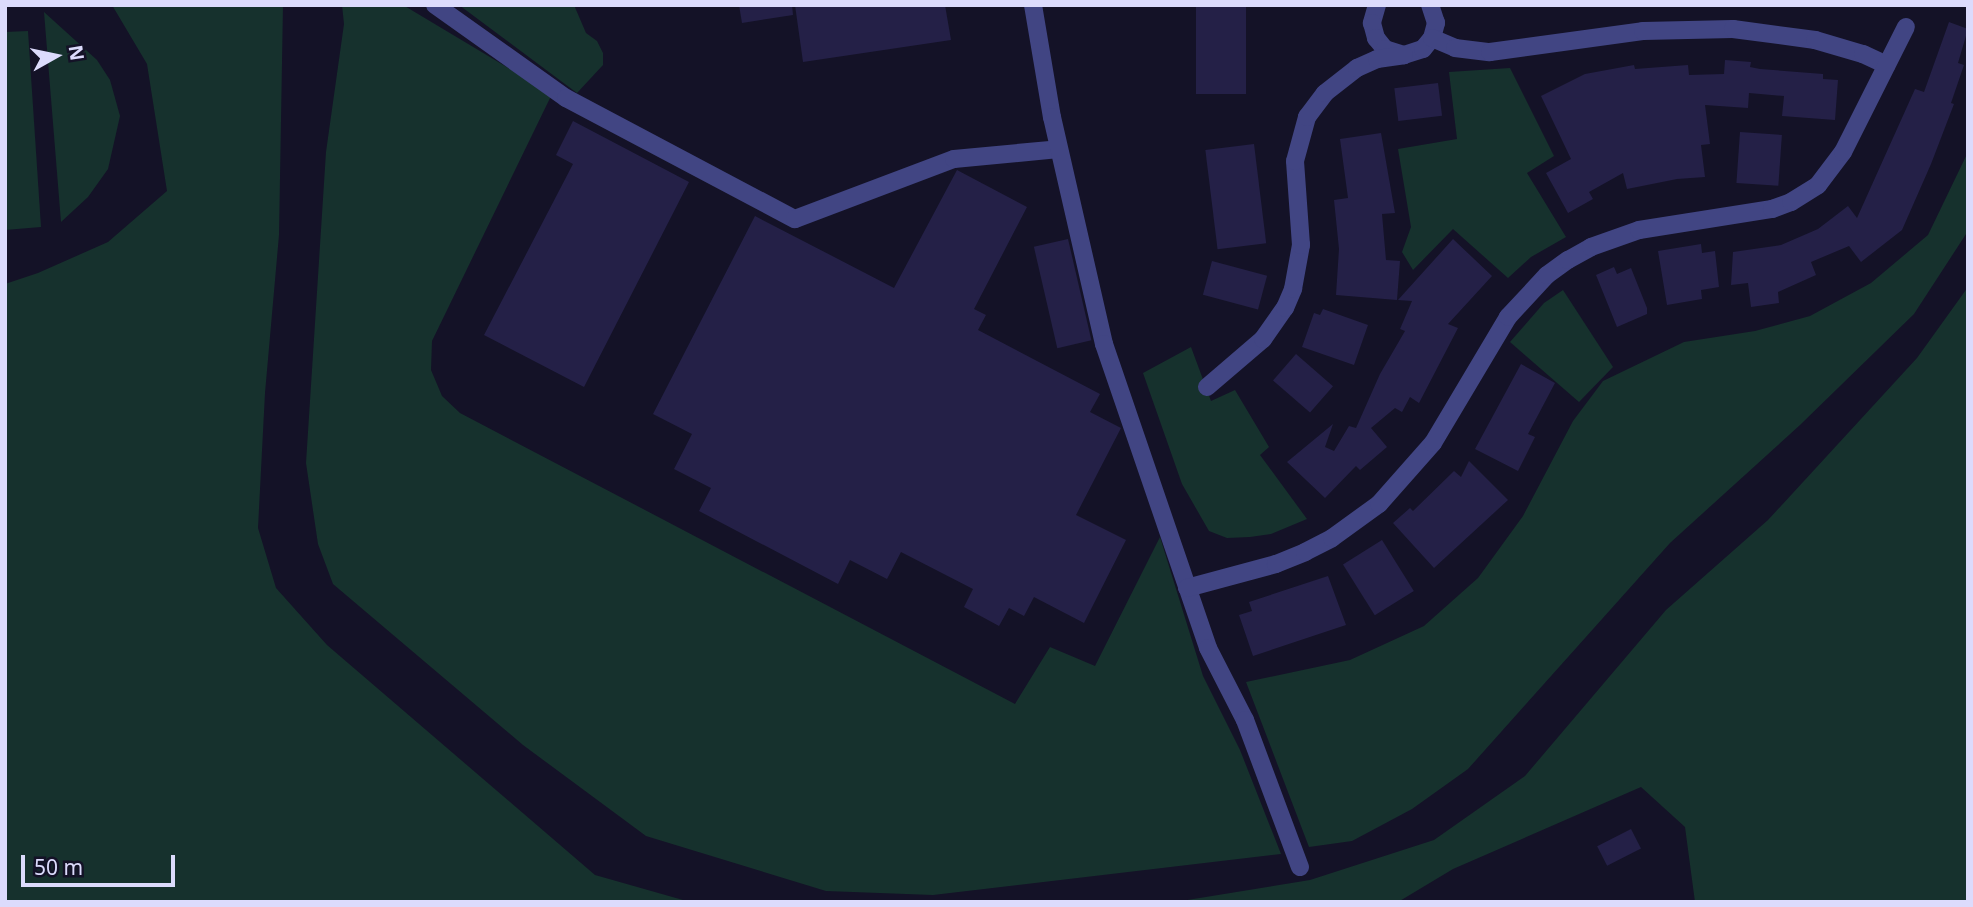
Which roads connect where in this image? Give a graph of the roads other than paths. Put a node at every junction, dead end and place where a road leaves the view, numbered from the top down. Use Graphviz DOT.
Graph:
graph roads {
  1 [pos="435,5"];
  2 [pos="1033,5"];
  3 [pos="1363,5"];
  4 [pos="1433,8"];
  5 [pos="1374,19"];
  6 [pos="1906,27"];
  7 [pos="1432,37"];
  8 [pos="1404,55"];
  9 [pos="1887,65"];
  10 [pos="1353,71"];
  11 [pos="1059,149"];
  12 [pos="1208,387"];
  13 [pos="1187,588"];
  14 [pos="1300,867"];
  1 -- 11 [label="street"];
  2 -- 11 [label="street"];
  3 -- 5 [label="street"];
  4 -- 7 [label="street"];
  5 -- 8 [label="street"];
  5 -- 10 [label="street"];
  6 -- 9 [label="street"];
  7 -- 8 [label="street"];
  7 -- 9 [label="street"];
  8 -- 10 [label="street"];
  9 -- 13 [label="street"];
  10 -- 12 [label="street"];
  11 -- 13 [label="street"];
  13 -- 14 [label="street"];
}
